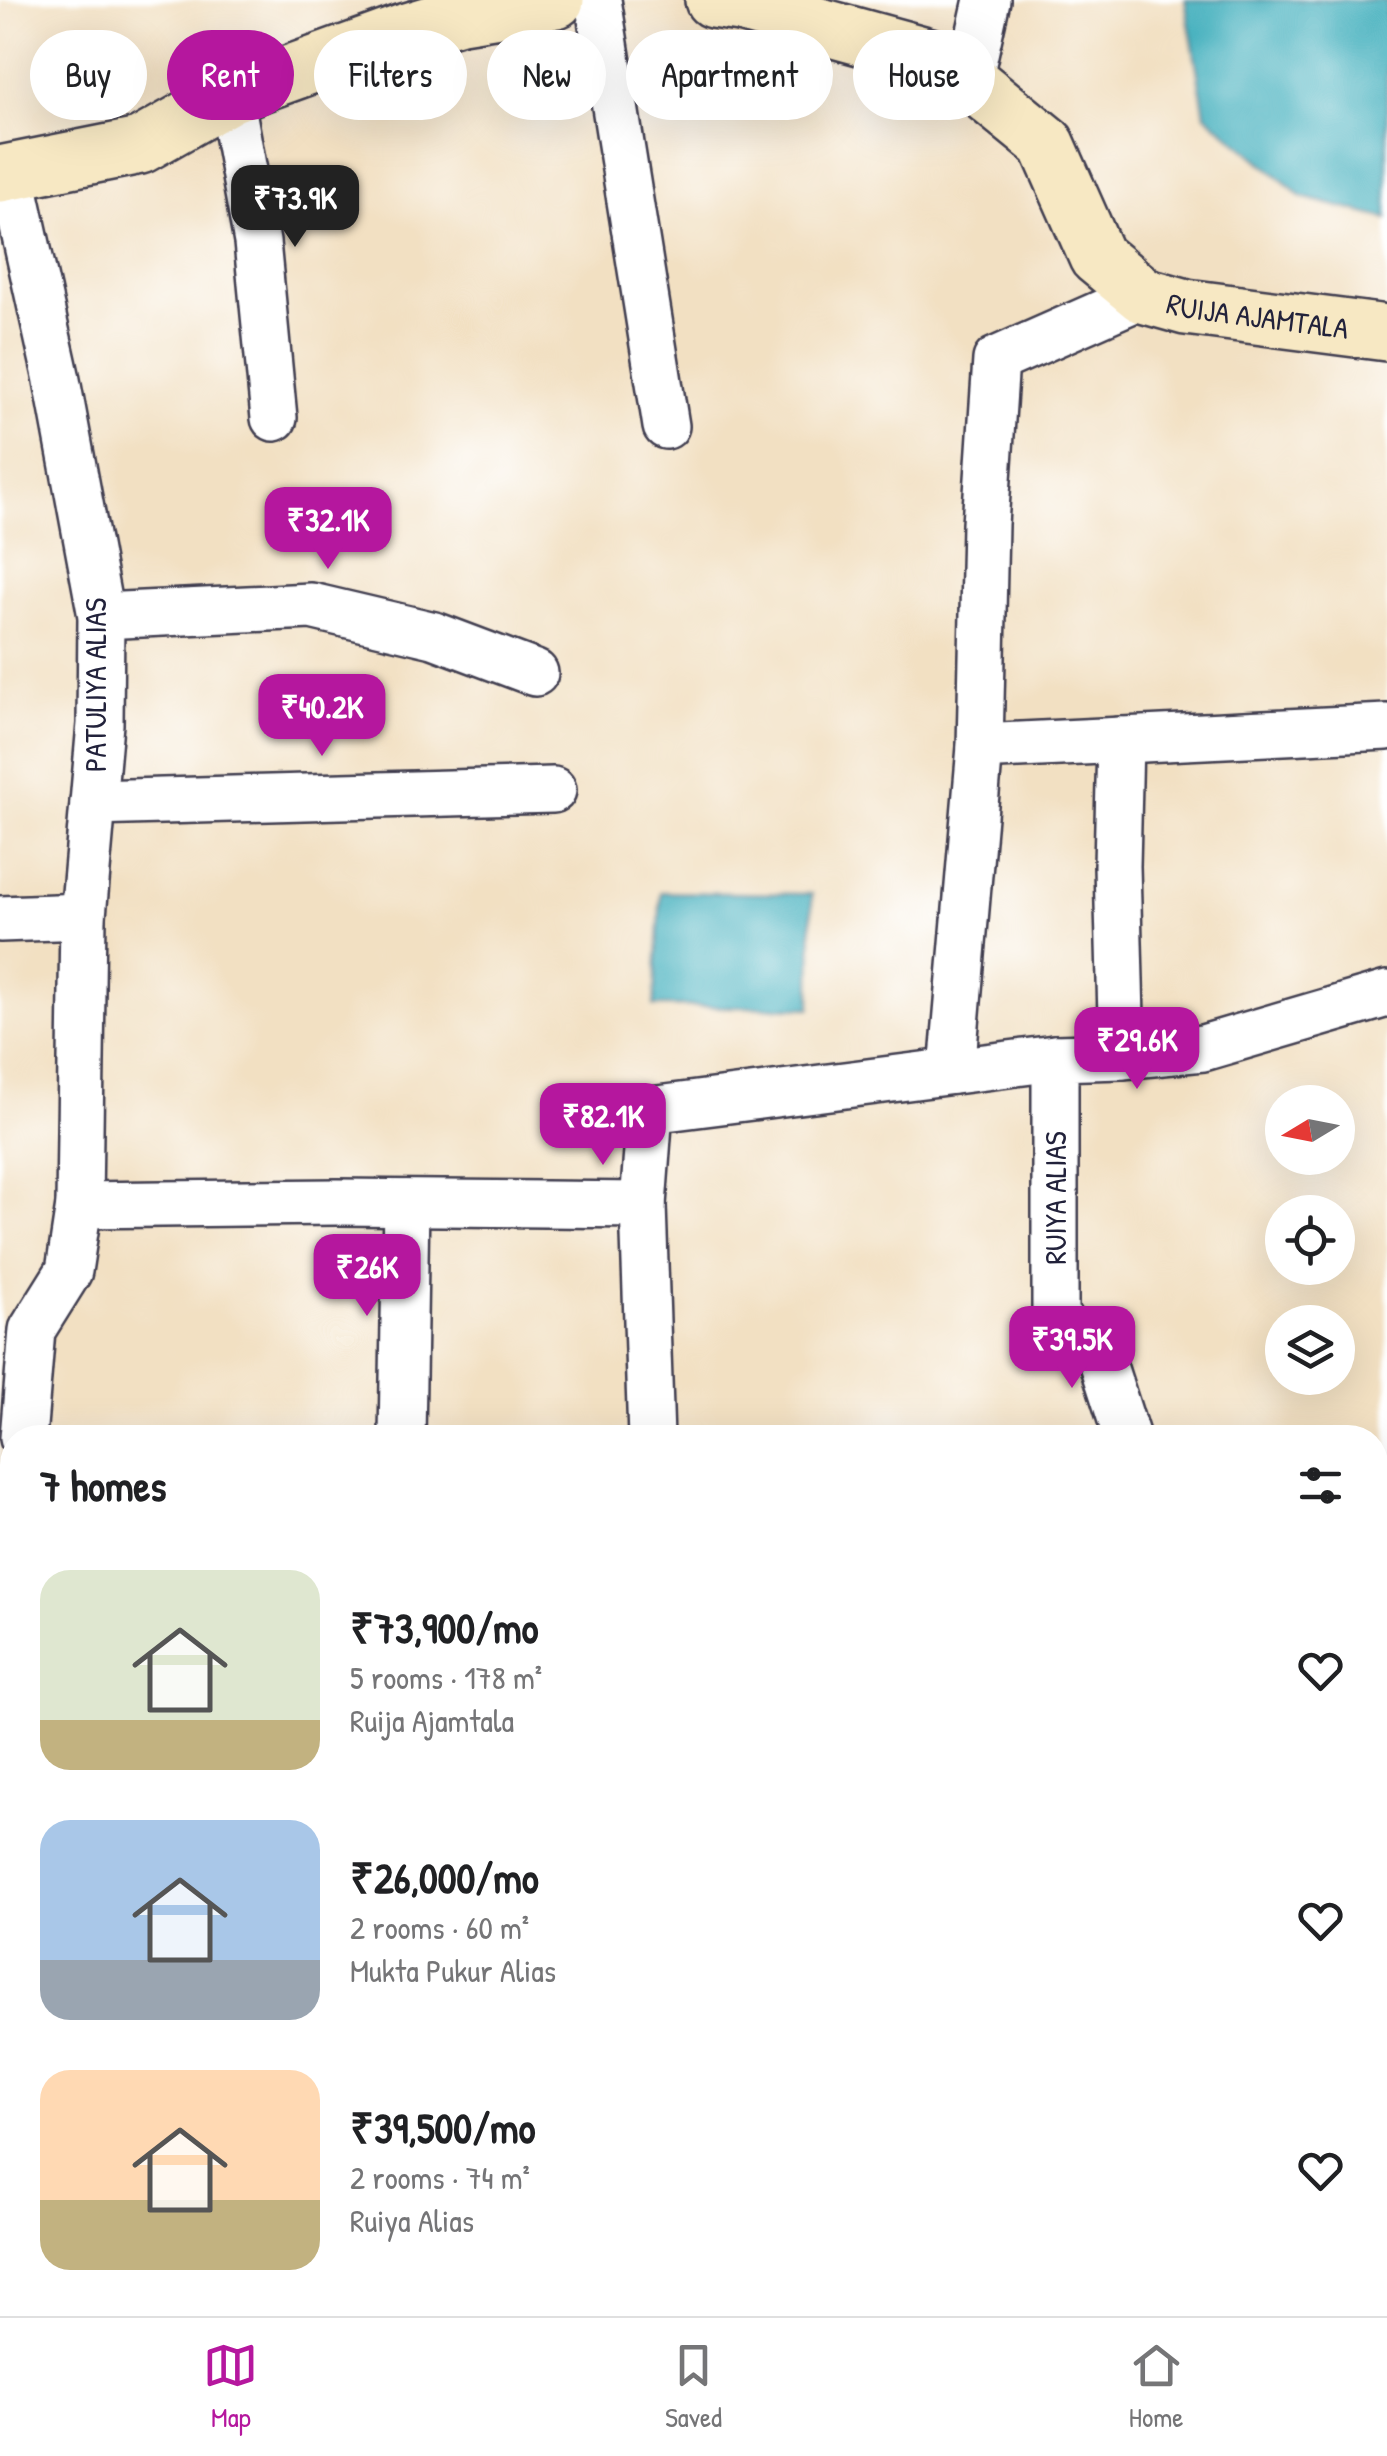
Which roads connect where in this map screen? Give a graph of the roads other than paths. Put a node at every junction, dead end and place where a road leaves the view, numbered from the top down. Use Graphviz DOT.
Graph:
graph roads {
  1 [pos="556,0"];
  2 [pos="598,0"];
  3 [pos="714,0"];
  4 [pos="987,0"];
  5 [pos="401,16"];
  6 [pos="980,30"];
  7 [pos="853,35"];
  8 [pos="294,65"];
  9 [pos="995,102"];
  10 [pos="186,120"];
  11 [pos="235,120"];
  12 [pos="6,173"];
  13 [pos="1142,295"];
  14 [pos="1387,333"];
  15 [pos="274,418"];
  16 [pos="666,426"];
  17 [pos="100,616"];
  18 [pos="535,673"];
  19 [pos="1387,728"];
  20 [pos="1120,740"];
  21 [pos="980,747"];
  22 [pos="553,790"];
  23 [pos="93,803"];
  24 [pos="83,916"];
  25 [pos="0,919"];
  26 [pos="1387,994"];
  27 [pos="1122,1056"];
  28 [pos="1055,1058"];
  29 [pos="952,1071"];
  30 [pos="406,1202"];
  31 [pos="78,1205"];
  32 [pos="643,1206"];
  33 [pos="15,1362"];
  34 [pos="21,1425"];
  35 [pos="402,1425"];
  36 [pos="651,1425"];
  37 [pos="1123,1425"];
  1 -- 5 [label="street"];
  2 -- 16 [label="street"];
  3 -- 7 [label="street, RUIJA AJAMTALA"];
  4 -- 6 [label="street"];
  5 -- 8 [label="street"];
  9 -- 13 [label="street, RUIJA AJAMTALA"];
  10 -- 12 [label="street"];
  11 -- 15 [label="street"];
  12 -- 17 [label="street, PATULIYA ALIAS"];
  13 -- 14 [label="street, RUIJA AJAMTALA"];
  13 -- 21 [label="street"];
  17 -- 18 [label="street"];
  17 -- 23 [label="street, PATULIYA ALIAS"];
  19 -- 20 [label="street"];
  20 -- 21 [label="street"];
  20 -- 27 [label="street"];
  21 -- 29 [label="street"];
  22 -- 23 [label="street"];
  23 -- 24 [label="street, PATULIYA ALIAS"];
  24 -- 25 [label="street"];
  24 -- 31 [label="street, PATULIYA ALIAS"];
  26 -- 27 [label="street"];
  27 -- 28 [label="street"];
  28 -- 29 [label="street"];
  28 -- 37 [label="street, RUIYA ALIAS"];
  29 -- 32 [label="street"];
  30 -- 31 [label="street"];
  30 -- 32 [label="street"];
  30 -- 35 [label="street"];
  31 -- 33 [label="street, PATULIYA ALIAS"];
  32 -- 36 [label="street"];
  33 -- 34 [label="street, PATULIYA ALIAS"];
}
